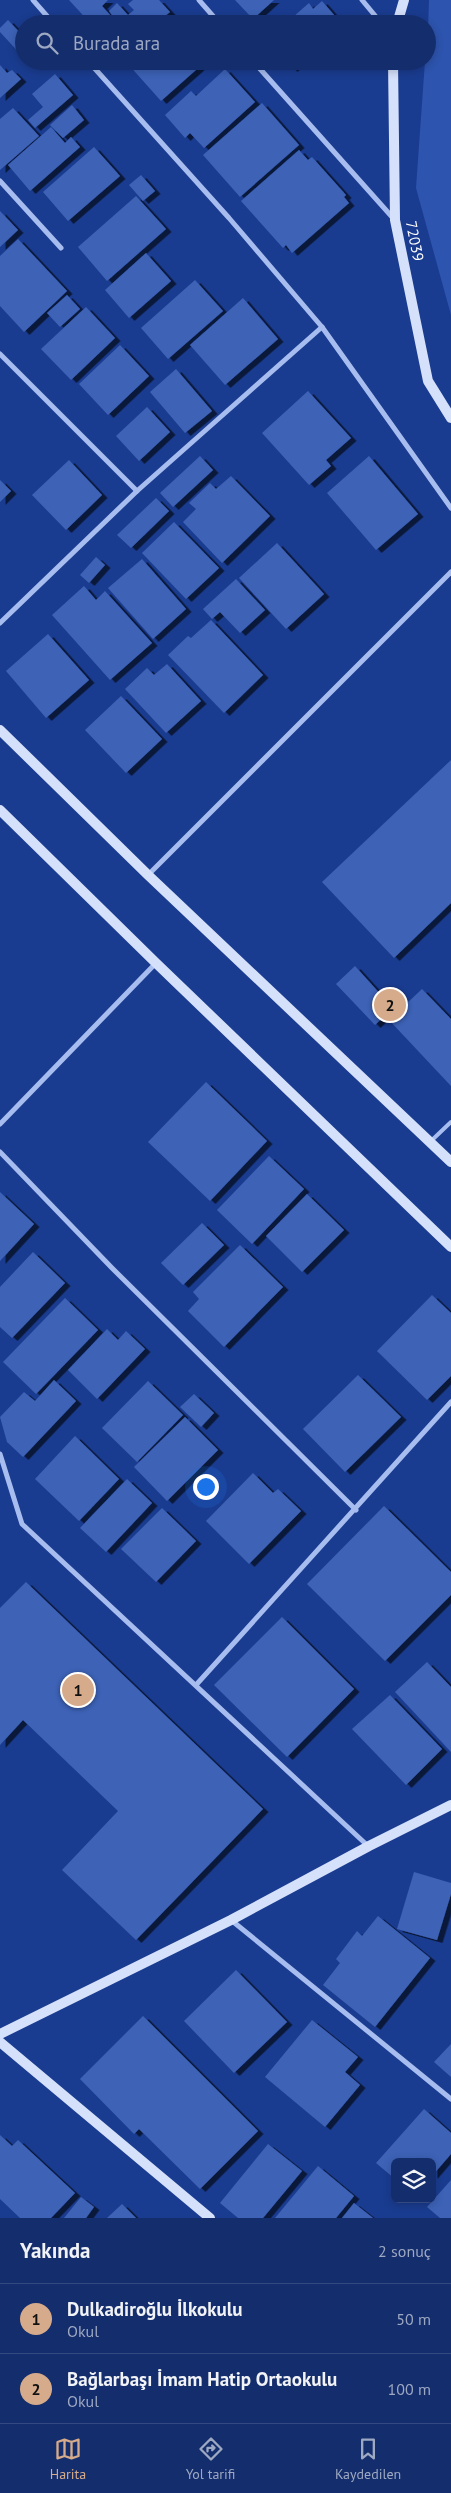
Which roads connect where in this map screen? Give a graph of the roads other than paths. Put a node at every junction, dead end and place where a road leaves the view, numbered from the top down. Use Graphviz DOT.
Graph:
graph roads {
  1 [pos="33,0"];
  2 [pos="199,0"];
  3 [pos="362,0"];
  4 [pos="404,0"];
  5 [pos="46,15"];
  6 [pos="212,15"];
  7 [pos="374,15"];
  8 [pos="400,15"];
  9 [pos="96,70"];
  10 [pos="262,70"];
  11 [pos="393,70"];
  12 [pos="0,181"];
  13 [pos="395,220"];
  14 [pos="61,248"];
  15 [pos="322,327"];
  16 [pos="0,354"];
  17 [pos="451,418"];
  18 [pos="137,491"];
  19 [pos="451,508"];
  20 [pos="451,572"];
  21 [pos="0,623"];
  22 [pos="0,730"];
  23 [pos="0,810"];
  24 [pos="148,875"];
  25 [pos="156,963"];
  26 [pos="451,1122"];
  27 [pos="0,1124"];
  28 [pos="430,1141"];
  29 [pos="0,1152"];
  30 [pos="451,1162"];
  31 [pos="451,1247"];
  32 [pos="451,1402"];
  33 [pos="0,1454"];
  34 [pos="356,1510"];
  35 [pos="196,1685"];
  36 [pos="451,1805"];
  37 [pos="369,1846"];
  38 [pos="231,1920"];
  39 [pos="0,2034"];
  40 [pos="0,2042"];
  41 [pos="451,2099"];
  42 [pos="210,2218"];
  1 -- 5 [label="street"];
  2 -- 6 [label="street"];
  3 -- 7 [label="street"];
  4 -- 8 [label="main road"];
  9 -- 15 [label="street"];
  10 -- 13 [label="street"];
  11 -- 13 [label="main road, 72039"];
  12 -- 14 [label="street"];
  13 -- 17 [label="main road, 72039"];
  15 -- 18 [label="street"];
  15 -- 19 [label="street"];
  16 -- 18 [label="street"];
  18 -- 21 [label="street"];
  20 -- 24 [label="street"];
  22 -- 24 [label="main road"];
  23 -- 25 [label="main road"];
  24 -- 28 [label="main road"];
  25 -- 27 [label="street"];
  25 -- 31 [label="main road"];
  26 -- 28 [label="lane"];
  28 -- 30 [label="main road"];
  29 -- 34 [label="street"];
  32 -- 34 [label="street"];
  33 -- 35 [label="street"];
  34 -- 35 [label="street"];
  35 -- 37 [label="street"];
  36 -- 37 [label="main road"];
  37 -- 38 [label="main road"];
  38 -- 39 [label="main road"];
  38 -- 41 [label="street"];
  40 -- 42 [label="main road"];
}
